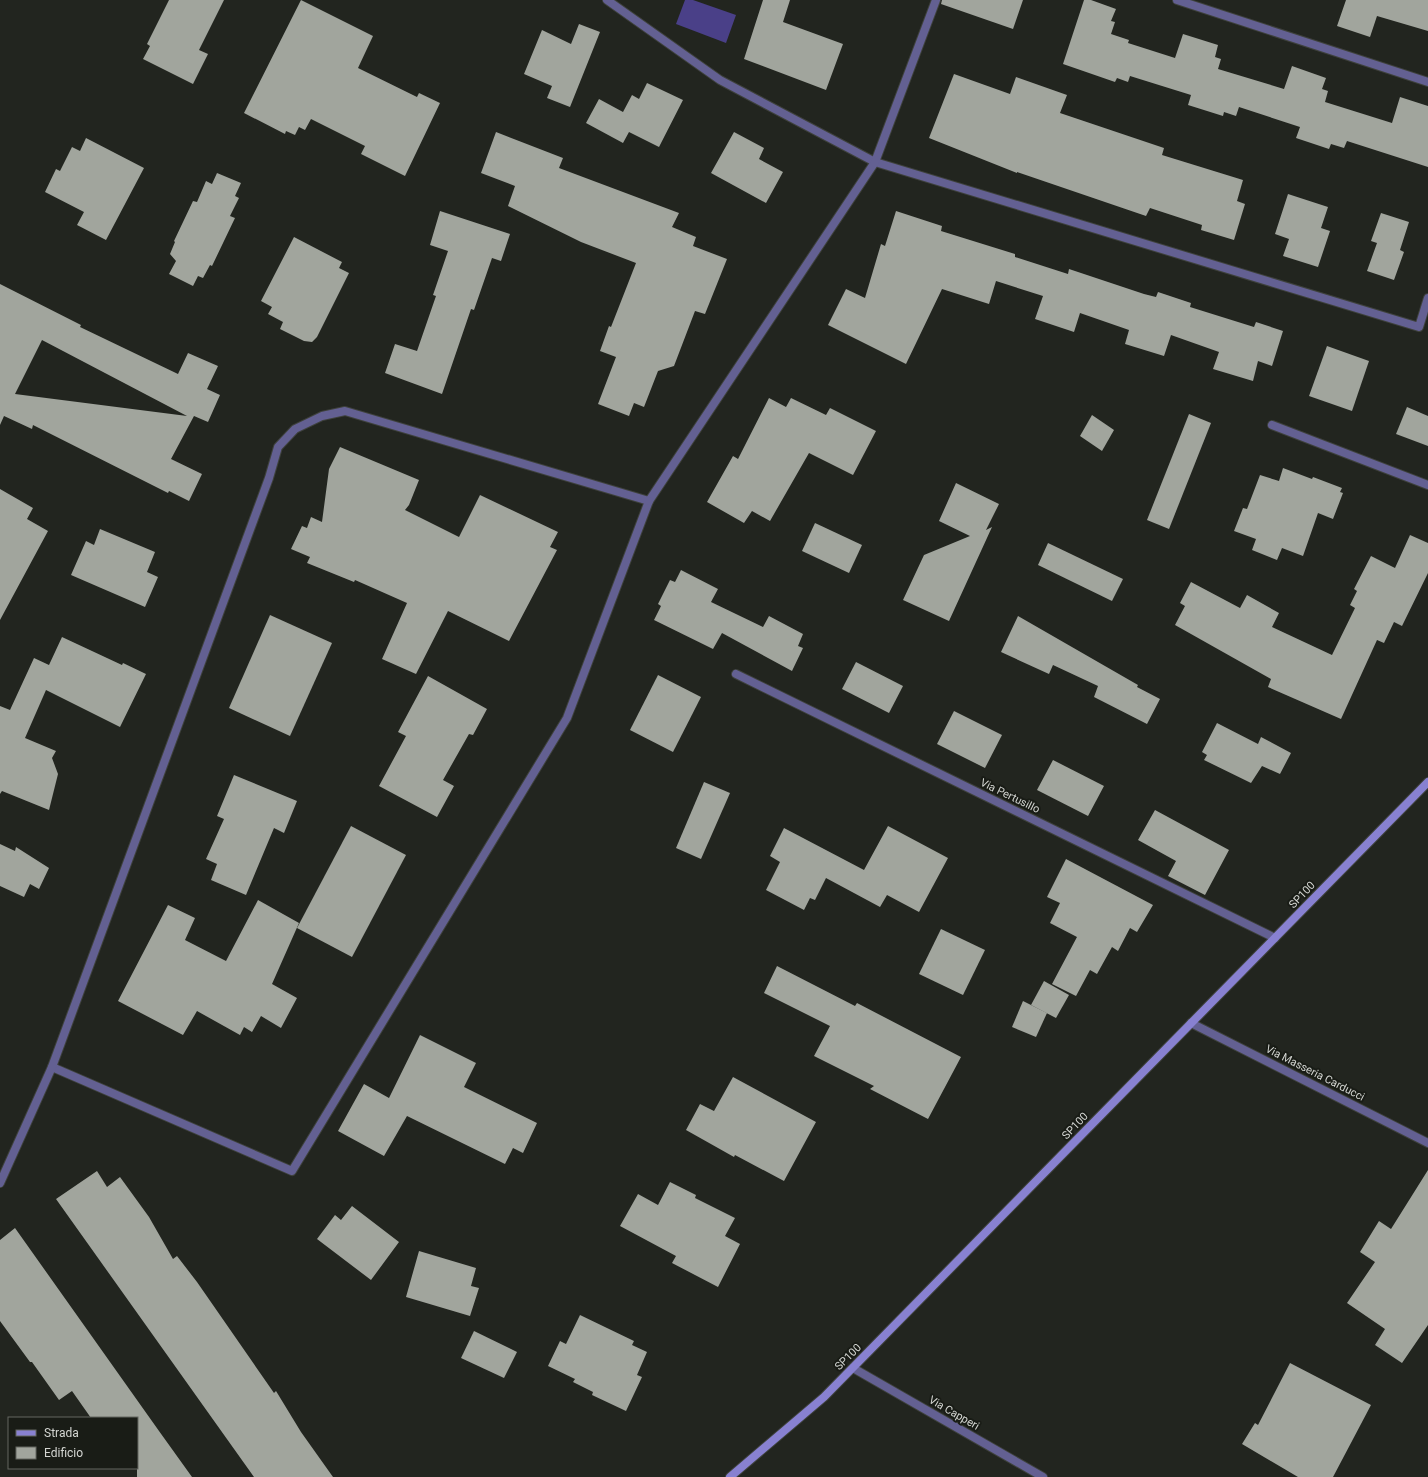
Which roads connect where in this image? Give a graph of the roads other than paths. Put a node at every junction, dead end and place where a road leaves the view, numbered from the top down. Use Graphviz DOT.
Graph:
graph roads {
  1 [pos="607,0"];
  2 [pos="936,0"];
  3 [pos="1177,0"];
  4 [pos="1428,82"];
  5 [pos="875,162"];
  6 [pos="1428,298"];
  7 [pos="1272,425"];
  8 [pos="1428,485"];
  9 [pos="649,501"];
  10 [pos="736,674"];
  11 [pos="1428,782"];
  12 [pos="1275,938"];
  13 [pos="1191,1023"];
  14 [pos="52,1067"];
  15 [pos="1428,1143"];
  16 [pos="0,1184"];
  17 [pos="853,1368"];
  18 [pos="730,1477"];
  19 [pos="1043,1477"];
  1 -- 5 [label="street"];
  2 -- 5 [label="street"];
  3 -- 4 [label="street"];
  5 -- 6 [label="street"];
  5 -- 9 [label="street"];
  7 -- 8 [label="street"];
  9 -- 14 [label="street"];
  9 -- 14 [label="street"];
  10 -- 12 [label="street, Via Pertusillo"];
  11 -- 12 [label="main road, SP100 / SP100"];
  12 -- 13 [label="main road, SP100 / SP100"];
  13 -- 15 [label="street, Via Masseria Carducci"];
  13 -- 17 [label="main road, SP100 / SP100"];
  14 -- 16 [label="street"];
  17 -- 18 [label="main road, SP100 / SP100"];
  17 -- 19 [label="street, Via Capperi"];
}
